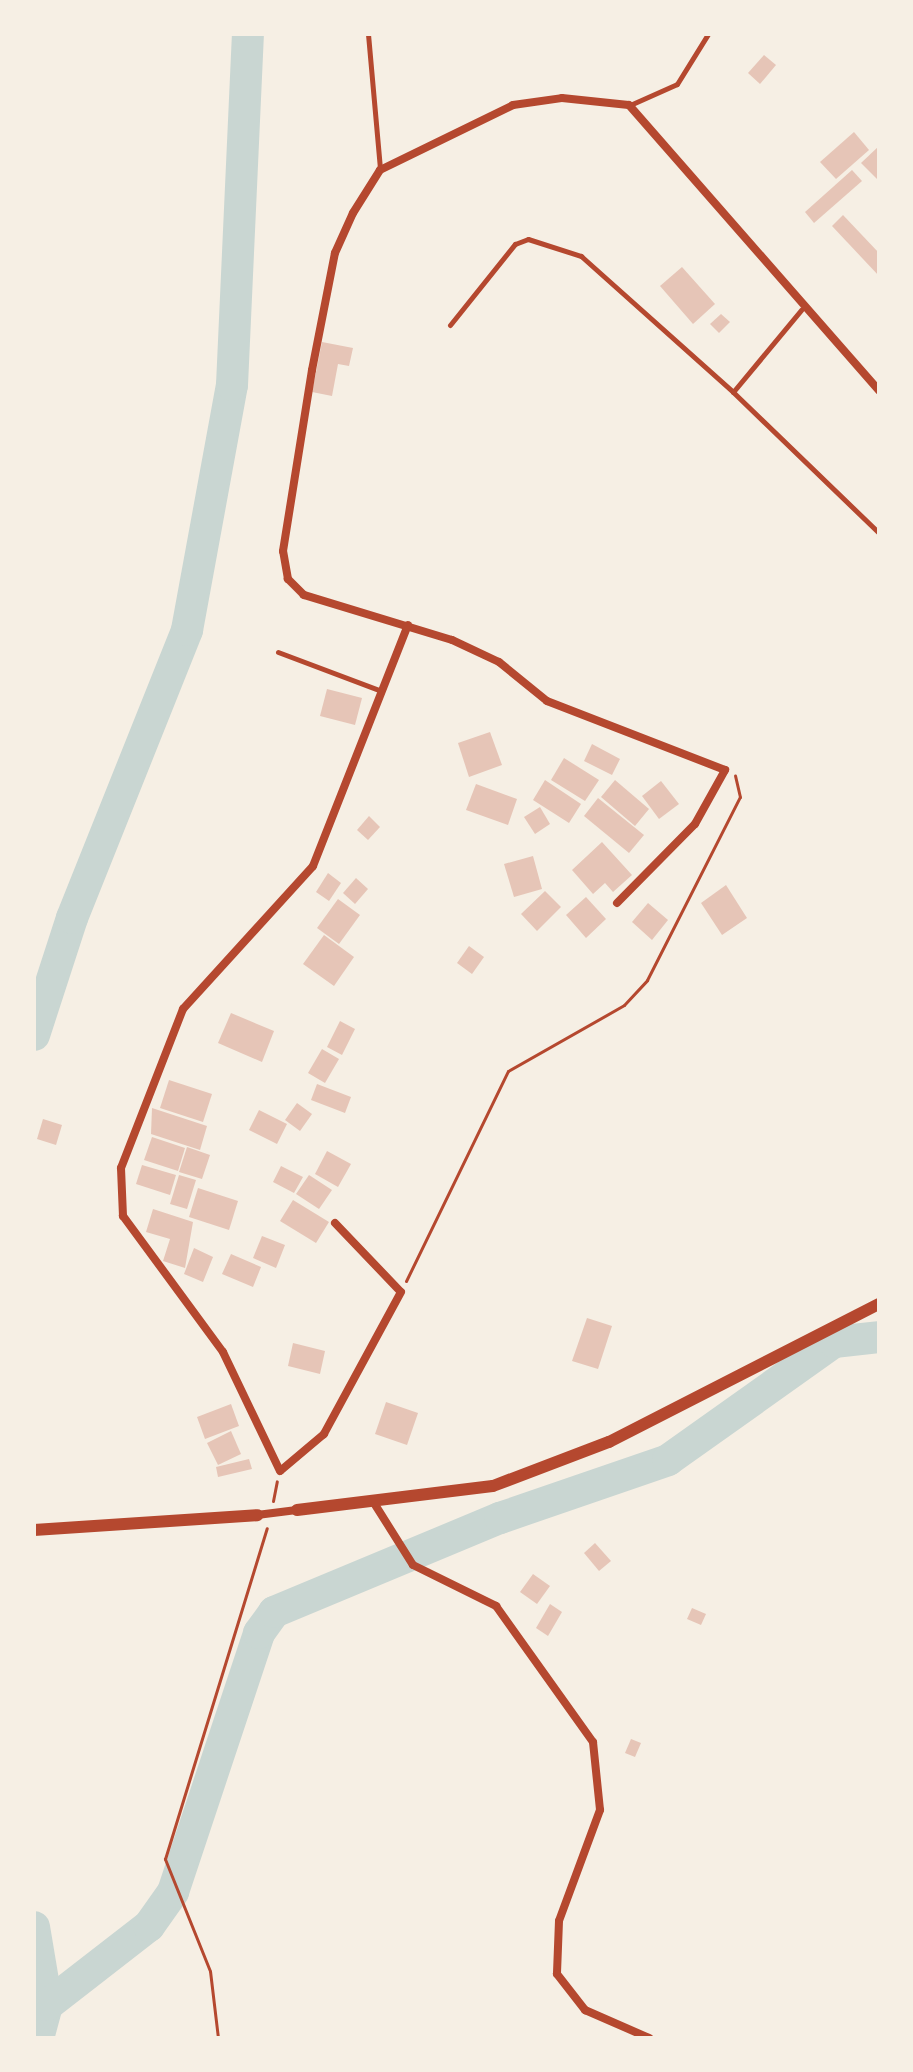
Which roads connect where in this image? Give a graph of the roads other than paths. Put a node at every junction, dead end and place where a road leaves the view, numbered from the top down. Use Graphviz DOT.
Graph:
graph roads {
  1 [pos="368,34"];
  2 [pos="708,34"];
  3 [pos="629,105"];
  4 [pos="380,170"];
  5 [pos="801,310"];
  6 [pos="450,325"];
  7 [pos="879,391"];
  8 [pos="733,392"];
  9 [pos="879,533"];
  10 [pos="408,625"];
  11 [pos="278,652"];
  12 [pos="383,691"];
  13 [pos="617,903"];
  14 [pos="335,1223"];
  15 [pos="879,1304"];
  16 [pos="374,1503"];
  17 [pos="297,1510"];
  18 [pos="257,1515"];
  19 [pos="34,1530"];
  20 [pos="649,2038"];
  1 -- 4 [label="lane"];
  2 -- 3 [label="lane"];
  3 -- 4 [label="street"];
  3 -- 5 [label="street"];
  4 -- 10 [label="street"];
  5 -- 7 [label="street"];
  5 -- 8 [label="lane"];
  6 -- 8 [label="lane"];
  8 -- 9 [label="lane"];
  10 -- 12 [label="street"];
  10 -- 13 [label="street"];
  11 -- 12 [label="lane"];
  12 -- 14 [label="street"];
  15 -- 16 [label="street"];
  16 -- 17 [label="street"];
  16 -- 20 [label="street"];
  17 -- 18 [label="street"];
  18 -- 19 [label="street"];
}
